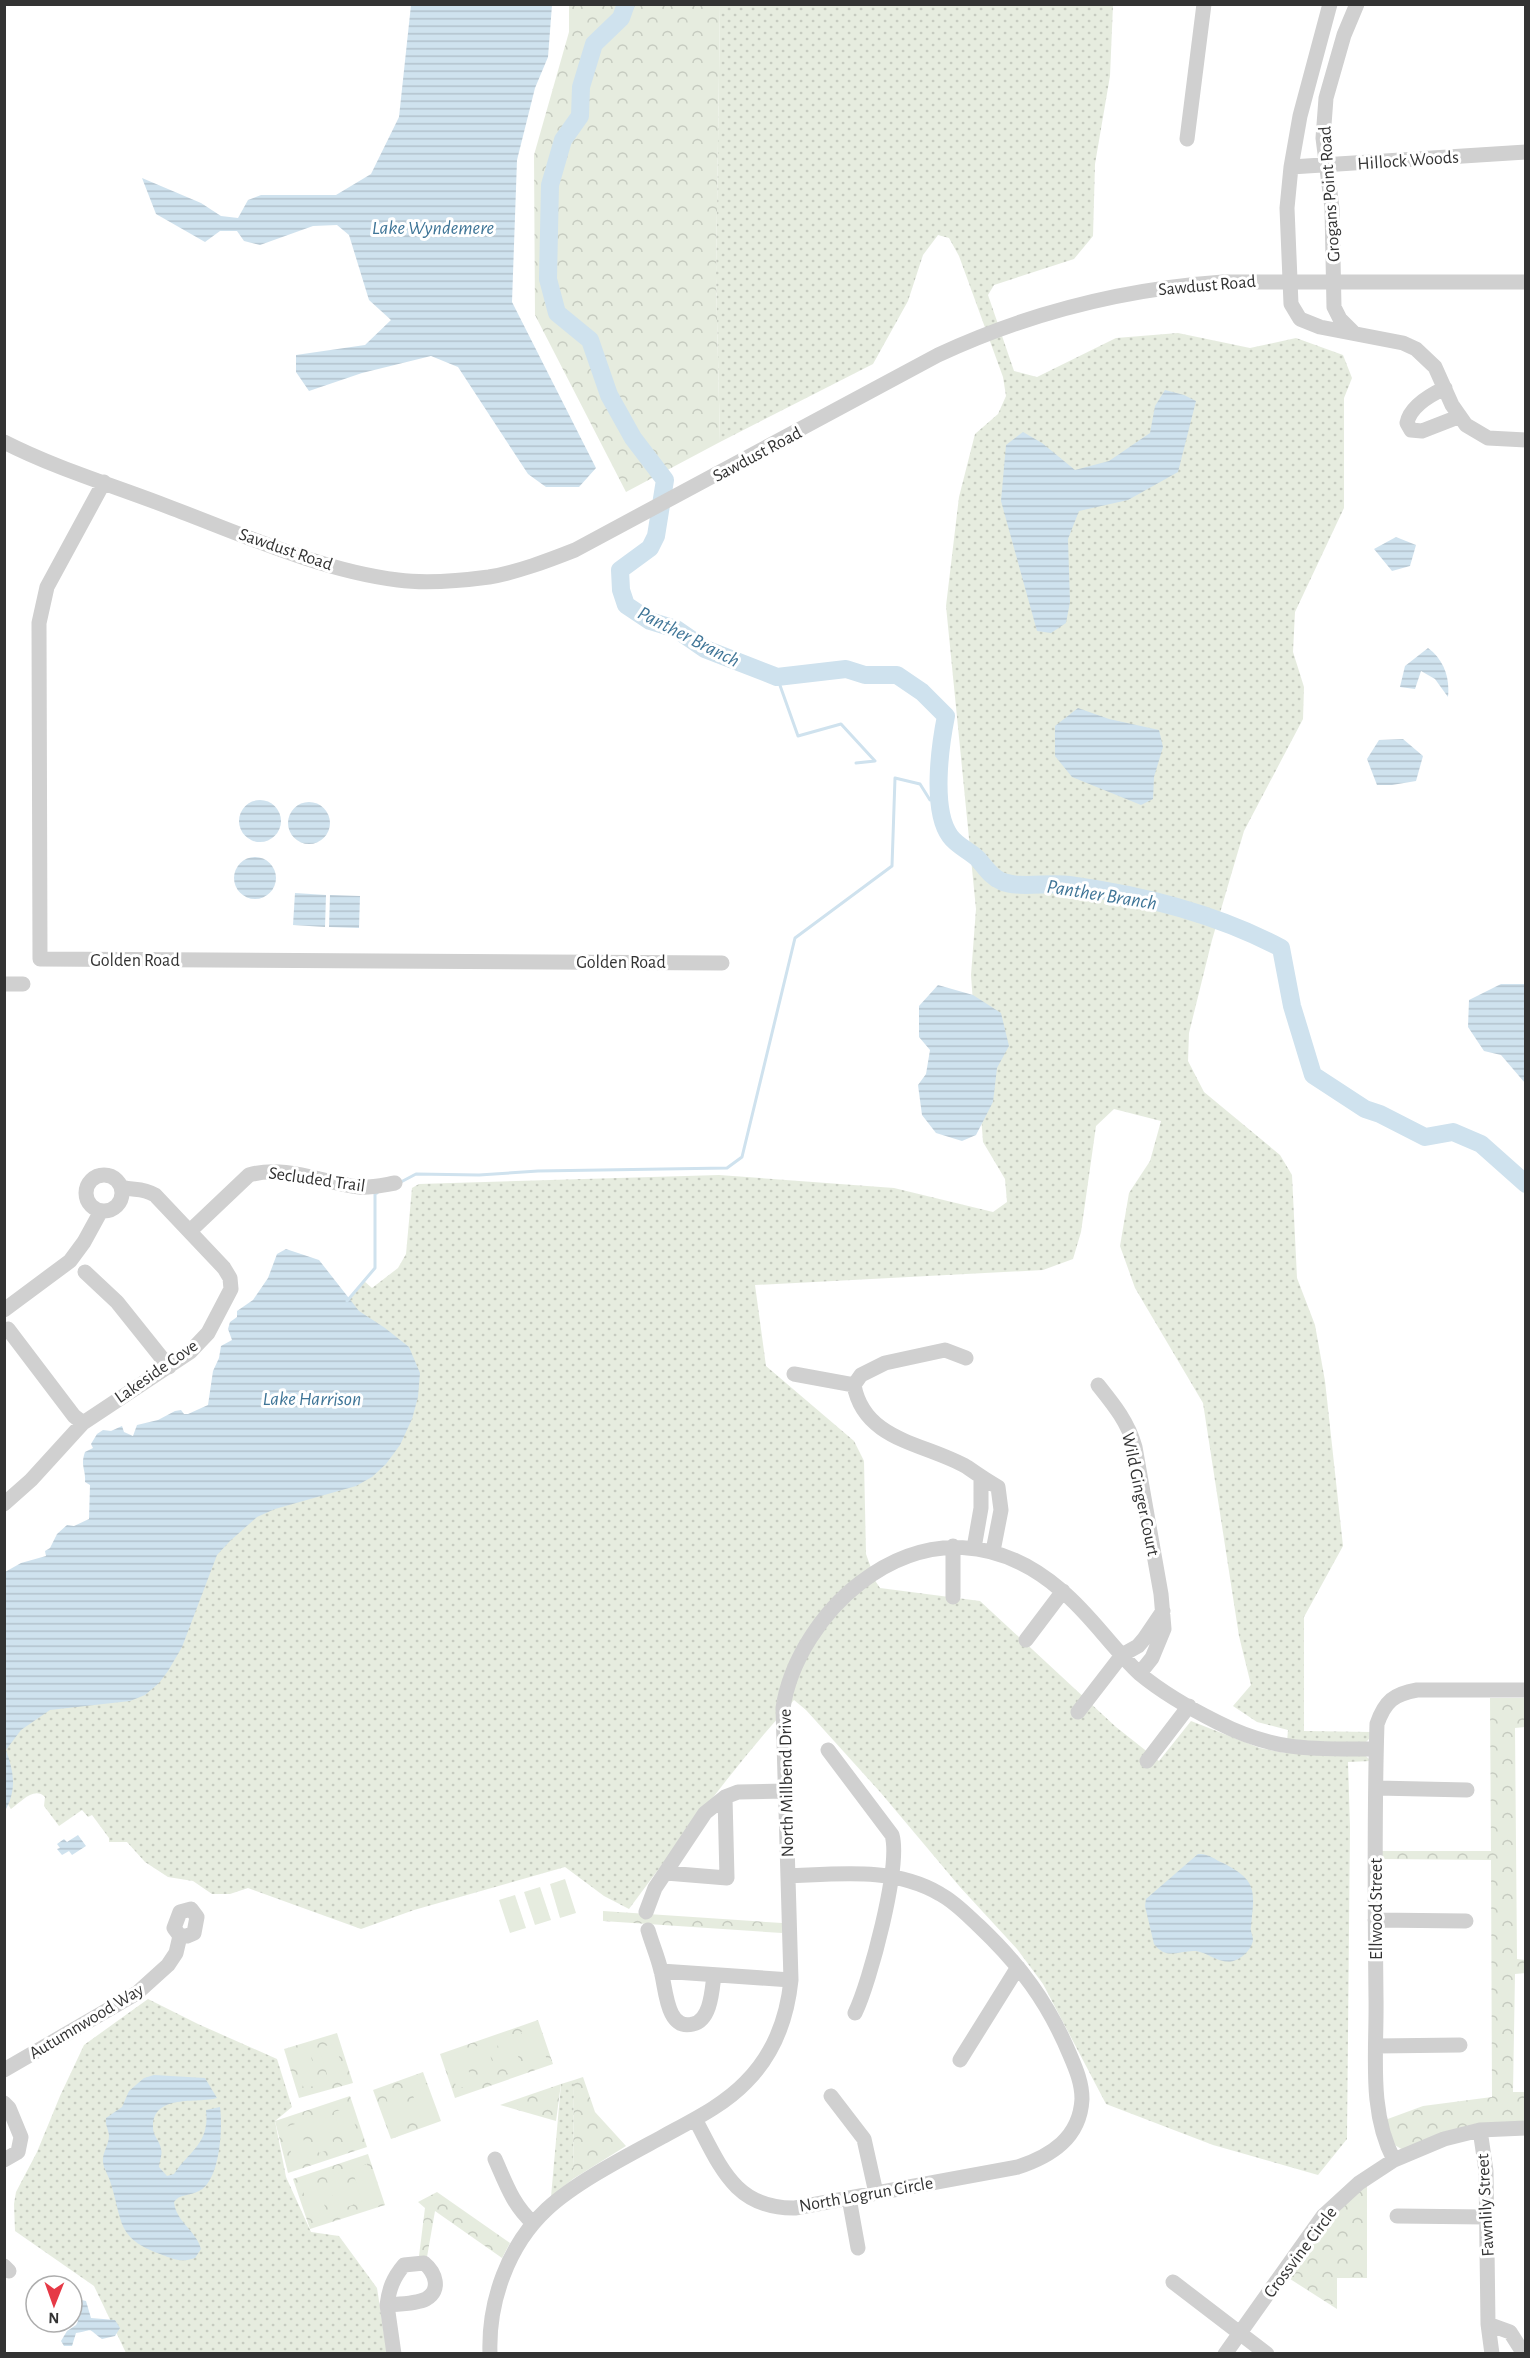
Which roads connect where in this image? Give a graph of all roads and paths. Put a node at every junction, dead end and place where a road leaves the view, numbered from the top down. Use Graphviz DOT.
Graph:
graph roads {
  1 [pos="1204,4"];
  2 [pos="1330,4"];
  3 [pos="1357,4"];
  4 [pos="1187,138"];
  5 [pos="1526,152"];
  6 [pos="1325,165"];
  7 [pos="1290,166"];
  8 [pos="1289,280"];
  9 [pos="1334,282"];
  10 [pos="1526,282"];
  11 [pos="1354,333"];
  12 [pos="1445,388"];
  13 [pos="1458,417"];
  14 [pos="1526,440"];
  15 [pos="4,442"];
  16 [pos="104,482"];
  17 [pos="722,963"];
  18 [pos="4,984"];
  19 [pos="23,984"];
  20 [pos="395,1183"];
  21 [pos="121,1187"];
  22 [pos="101,1211"];
  23 [pos="190,1231"];
  24 [pos="85,1272"];
  25 [pos="4,1310"];
  26 [pos="8,1329"];
  27 [pos="966,1358"];
  28 [pos="169,1367"];
  29 [pos="794,1374"];
  30 [pos="854,1385"];
  31 [pos="1098,1385"];
  32 [pos="83,1423"];
  33 [pos="981,1479"];
  34 [pos="7,1498"];
  35 [pos="953,1546"];
  36 [pos="975,1548"];
  37 [pos="993,1551"];
  38 [pos="1064,1591"];
  39 [pos="953,1597"];
  40 [pos="1163,1611"];
  41 [pos="1026,1640"];
  42 [pos="1122,1655"];
  43 [pos="1140,1673"];
  44 [pos="1526,1690"];
  45 [pos="1189,1706"];
  46 [pos="1078,1712"];
  47 [pos="1376,1749"];
  48 [pos="828,1750"];
  49 [pos="1147,1761"];
  50 [pos="1377,1788"];
  51 [pos="1467,1790"];
  52 [pos="785,1791"];
  53 [pos="725,1797"];
  54 [pos="666,1873"];
  55 [pos="789,1876"];
  56 [pos="892,1876"];
  57 [pos="646,1912"];
  58 [pos="1375,1920"];
  59 [pos="1466,1921"];
  60 [pos="648,1930"];
  61 [pos="180,1936"];
  62 [pos="1018,1967"];
  63 [pos="662,1971"];
  64 [pos="714,1975"];
  65 [pos="791,1980"];
  66 [pos="855,2013"];
  67 [pos="1460,2045"];
  68 [pos="1377,2046"];
  69 [pos="960,2060"];
  70 [pos="4,2070"];
  71 [pos="831,2096"];
  72 [pos="4,2103"];
  73 [pos="695,2119"];
  74 [pos="1526,2128"];
  75 [pos="1480,2130"];
  76 [pos="495,2159"];
  77 [pos="4,2160"];
  78 [pos="1394,2160"];
  79 [pos="876,2193"];
  80 [pos="849,2198"];
  81 [pos="1397,2216"];
  82 [pos="1486,2217"];
  83 [pos="534,2223"];
  84 [pos="858,2248"];
  85 [pos="1173,2282"];
  86 [pos="387,2305"];
  87 [pos="1488,2324"];
  88 [pos="1240,2332"];
  89 [pos="394,2354"];
  90 [pos="490,2354"];
  91 [pos="1225,2354"];
  92 [pos="1267,2354"];
  93 [pos="1492,2354"];
  94 [pos="1524,2354"];
  1 -- 4 [label="street"];
  2 -- 7 [label="street, Grogans Point Road"];
  3 -- 6 [label="street, Grogans Point Road"];
  5 -- 6 [label="street, Hillock Woods"];
  6 -- 7 [label="street, Hillock Woods"];
  6 -- 9 [label="street, Grogans Point Road"];
  7 -- 8 [label="street, Grogans Point Road"];
  8 -- 9 [label="street, Sawdust Road"];
  8 -- 11 [label="street, Grogans Point Road"];
  8 -- 16 [label="street, Sawdust Road"];
  9 -- 10 [label="street, Sawdust Road"];
  9 -- 11 [label="street, Grogans Point Road"];
  11 -- 12 [label="street, Grogans Point Road"];
  12 -- 13 [label="street, Grogans Point Road"];
  12 -- 13 [label="street"];
  13 -- 14 [label="street"];
  15 -- 16 [label="street, Sawdust Road"];
  16 -- 17 [label="street, Golden Road"];
  18 -- 19 [label="street"];
  20 -- 23 [label="street, Secluded Trail"];
  21 -- 22 [label="street"];
  21 -- 22 [label="street"];
  21 -- 23 [label="street, Lakeside Cove"];
  22 -- 25 [label="street"];
  23 -- 28 [label="street, Lakeside Cove"];
  24 -- 28 [label="street"];
  26 -- 32 [label="street"];
  27 -- 30 [label="street"];
  28 -- 32 [label="street, Lakeside Cove"];
  29 -- 30 [label="street"];
  30 -- 33 [label="street"];
  31 -- 40 [label="street, Wild Ginger Court"];
  32 -- 34 [label="street, Lakeside Cove"];
  33 -- 36 [label="street"];
  33 -- 37 [label="street"];
  35 -- 36 [label="street, North Millbend Drive"];
  35 -- 39 [label="street"];
  35 -- 52 [label="street, North Millbend Drive"];
  36 -- 37 [label="street, North Millbend Drive"];
  37 -- 38 [label="street, North Millbend Drive"];
  38 -- 41 [label="street"];
  38 -- 42 [label="street, North Millbend Drive"];
  40 -- 42 [label="street"];
  40 -- 43 [label="street, Wild Ginger Court"];
  42 -- 43 [label="street, North Millbend Drive"];
  42 -- 46 [label="street"];
  43 -- 45 [label="street, North Millbend Drive"];
  44 -- 47 [label="street, Ellwood Street"];
  45 -- 47 [label="street, North Millbend Drive"];
  45 -- 49 [label="street"];
  47 -- 50 [label="street, Ellwood Street"];
  48 -- 56 [label="street"];
  50 -- 51 [label="street"];
  50 -- 58 [label="street, Ellwood Street"];
  52 -- 53 [label="street"];
  52 -- 55 [label="street, North Millbend Drive"];
  53 -- 54 [label="street"];
  53 -- 54 [label="street"];
  54 -- 57 [label="street"];
  55 -- 56 [label="street"];
  55 -- 65 [label="street, North Millbend Drive"];
  56 -- 62 [label="street"];
  56 -- 66 [label="street"];
  58 -- 59 [label="street"];
  58 -- 68 [label="street, Ellwood Street"];
  60 -- 63 [label="street"];
  61 -- 70 [label="street, Autumnwood Way"];
  62 -- 69 [label="street"];
  62 -- 79 [label="street, North Logrun Circle"];
  63 -- 64 [label="street"];
  63 -- 64 [label="street"];
  64 -- 65 [label="street"];
  65 -- 73 [label="street, North Millbend Drive"];
  67 -- 68 [label="street"];
  68 -- 78 [label="street, Ellwood Street"];
  71 -- 79 [label="street"];
  72 -- 77 [label="street"];
  73 -- 80 [label="street, North Logrun Circle"];
  73 -- 83 [label="street, North Millbend Drive"];
  74 -- 75 [label="street, Crossvine Circle"];
  75 -- 78 [label="street, Crossvine Circle"];
  75 -- 82 [label="street, Fawnlily Street"];
  76 -- 83 [label="street"];
  78 -- 88 [label="street, Crossvine Circle"];
  79 -- 80 [label="street, North Logrun Circle"];
  80 -- 84 [label="street"];
  81 -- 82 [label="street"];
  82 -- 87 [label="street, Fawnlily Street"];
  83 -- 90 [label="street, North Millbend Drive"];
  85 -- 88 [label="street"];
  86 -- 89 [label="street"];
  87 -- 93 [label="street, Fawnlily Street"];
  87 -- 94 [label="street"];
  88 -- 91 [label="street, Crossvine Circle"];
  88 -- 92 [label="street"];
}
